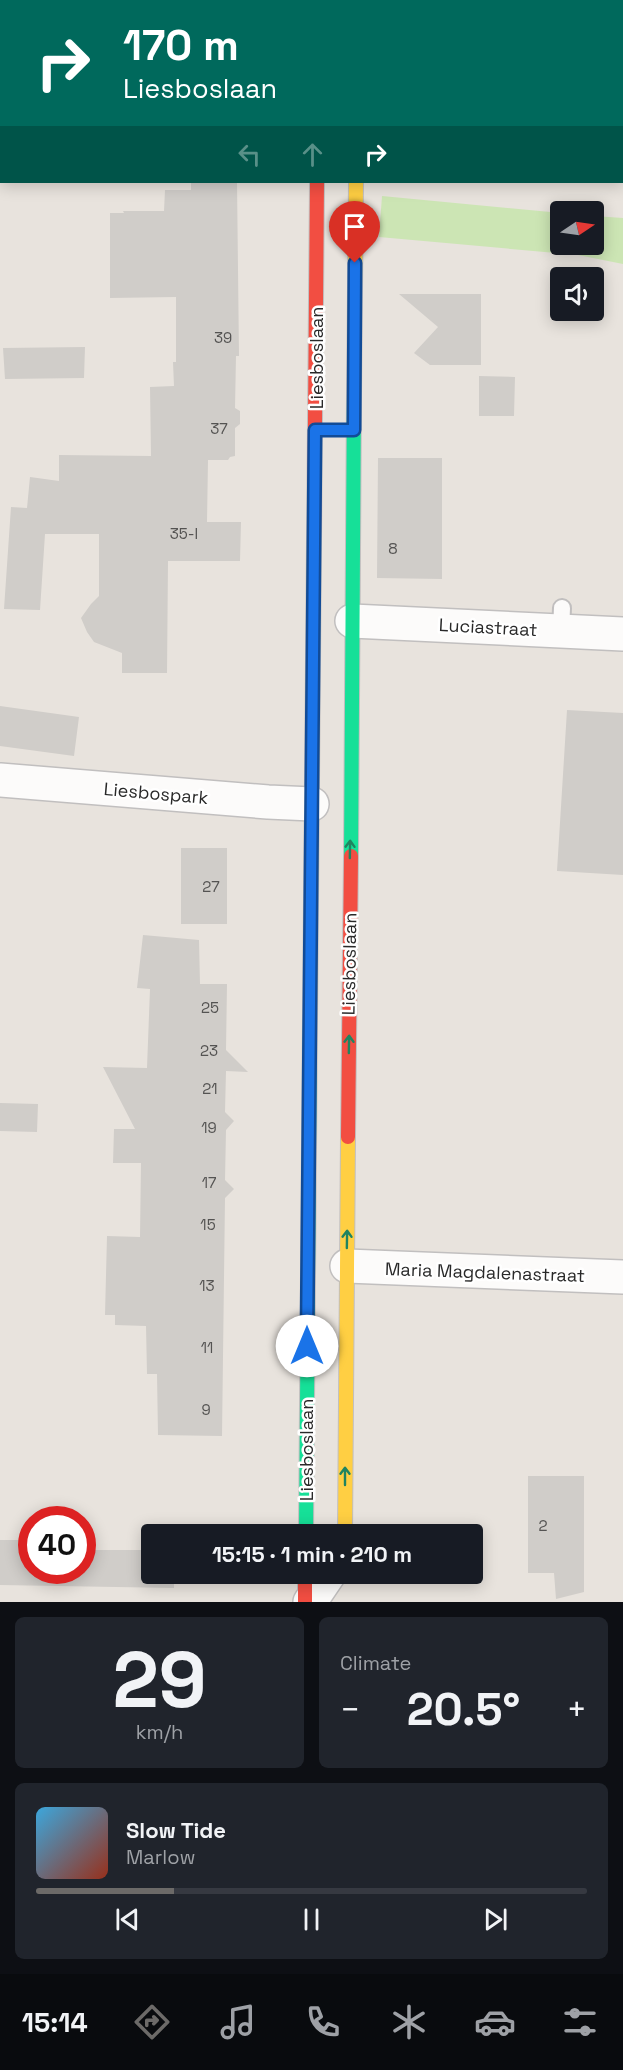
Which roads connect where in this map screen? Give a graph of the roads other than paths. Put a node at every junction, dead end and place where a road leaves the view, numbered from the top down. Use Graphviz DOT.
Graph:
graph roads {
  1 [pos="317,183"];
  2 [pos="356,183"];
  3 [pos="317,214"];
  4 [pos="356,215"];
  5 [pos="315,430"];
  6 [pos="354,430"];
  7 [pos="352,621"];
  8 [pos="623,634"];
  9 [pos="0,780"];
  10 [pos="312,804"];
  11 [pos="347,1266"];
  12 [pos="623,1277"];
  13 [pos="306,1524"];
  14 [pos="345,1524"];
  15 [pos="305,1584"];
  16 [pos="322,1584"];
  17 [pos="305,1602"];
  18 [pos="310,1602"];
  1 -- 3 [label="street, Liesboslaan"];
  2 -- 4 [label="street, Liesboslaan"];
  3 -- 4 [label="street"];
  3 -- 5 [label="street, Liesboslaan"];
  4 -- 6 [label="street, Liesboslaan"];
  5 -- 6 [label="street, Liesboslaan"];
  5 -- 10 [label="street, Liesboslaan"];
  6 -- 7 [label="street, Liesboslaan"];
  7 -- 8 [label="street, Luciastraat"];
  11 -- 7 [label="street, Liesboslaan, one-way"];
  9 -- 10 [label="street, Liesbospark"];
  10 -- 13 [label="street, Liesboslaan"];
  11 -- 12 [label="street, Maria Magdalenastraat"];
  14 -- 11 [label="street, Liesboslaan, one-way"];
  15 -- 17 [label="street"];
  16 -- 18 [label="street"];
}
